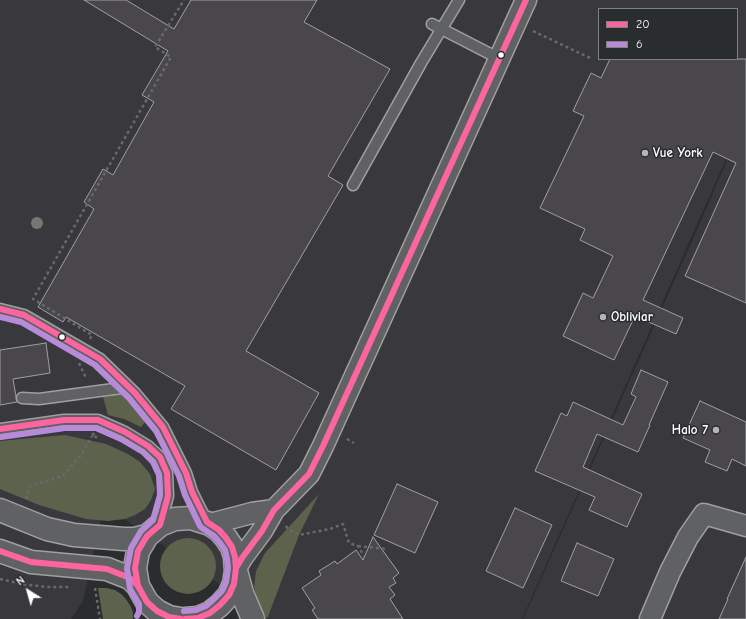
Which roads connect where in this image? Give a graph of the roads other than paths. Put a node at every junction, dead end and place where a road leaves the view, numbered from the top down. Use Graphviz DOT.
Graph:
graph roads {
  1 [pos="459,0"];
  2 [pos="526,0"];
  3 [pos="432,24"];
  4 [pos="442,29"];
  5 [pos="500,59"];
  6 [pos="354,185"];
  7 [pos="0,309"];
  8 [pos="128,386"];
  9 [pos="22,398"];
  10 [pos="0,428"];
  11 [pos="0,510"];
  12 [pos="274,510"];
  13 [pos="209,523"];
  14 [pos="746,526"];
  15 [pos="154,530"];
  16 [pos="0,551"];
  17 [pos="236,569"];
  18 [pos="143,602"];
  19 [pos="192,619"];
  20 [pos="253,619"];
  21 [pos="650,619"];
  1 -- 4 [label="lane"];
  2 -- 5 [label="street"];
  3 -- 4 [label="lane"];
  4 -- 5 [label="lane"];
  4 -- 6 [label="lane"];
  5 -- 12 [label="street"];
  7 -- 8 [label="lane"];
  8 -- 9 [label="lane"];
  8 -- 13 [label="lane"];
  10 -- 15 [label="lane"];
  11 -- 15 [label="street"];
  12 -- 13 [label="street"];
  12 -- 17 [label="street"];
  13 -- 15 [label="street"];
  13 -- 17 [label="street"];
  14 -- 21 [label="street"];
  15 -- 18 [label="street"];
  16 -- 18 [label="street"];
  17 -- 19 [label="street"];
  17 -- 20 [label="street"];
  18 -- 19 [label="street"];
}
